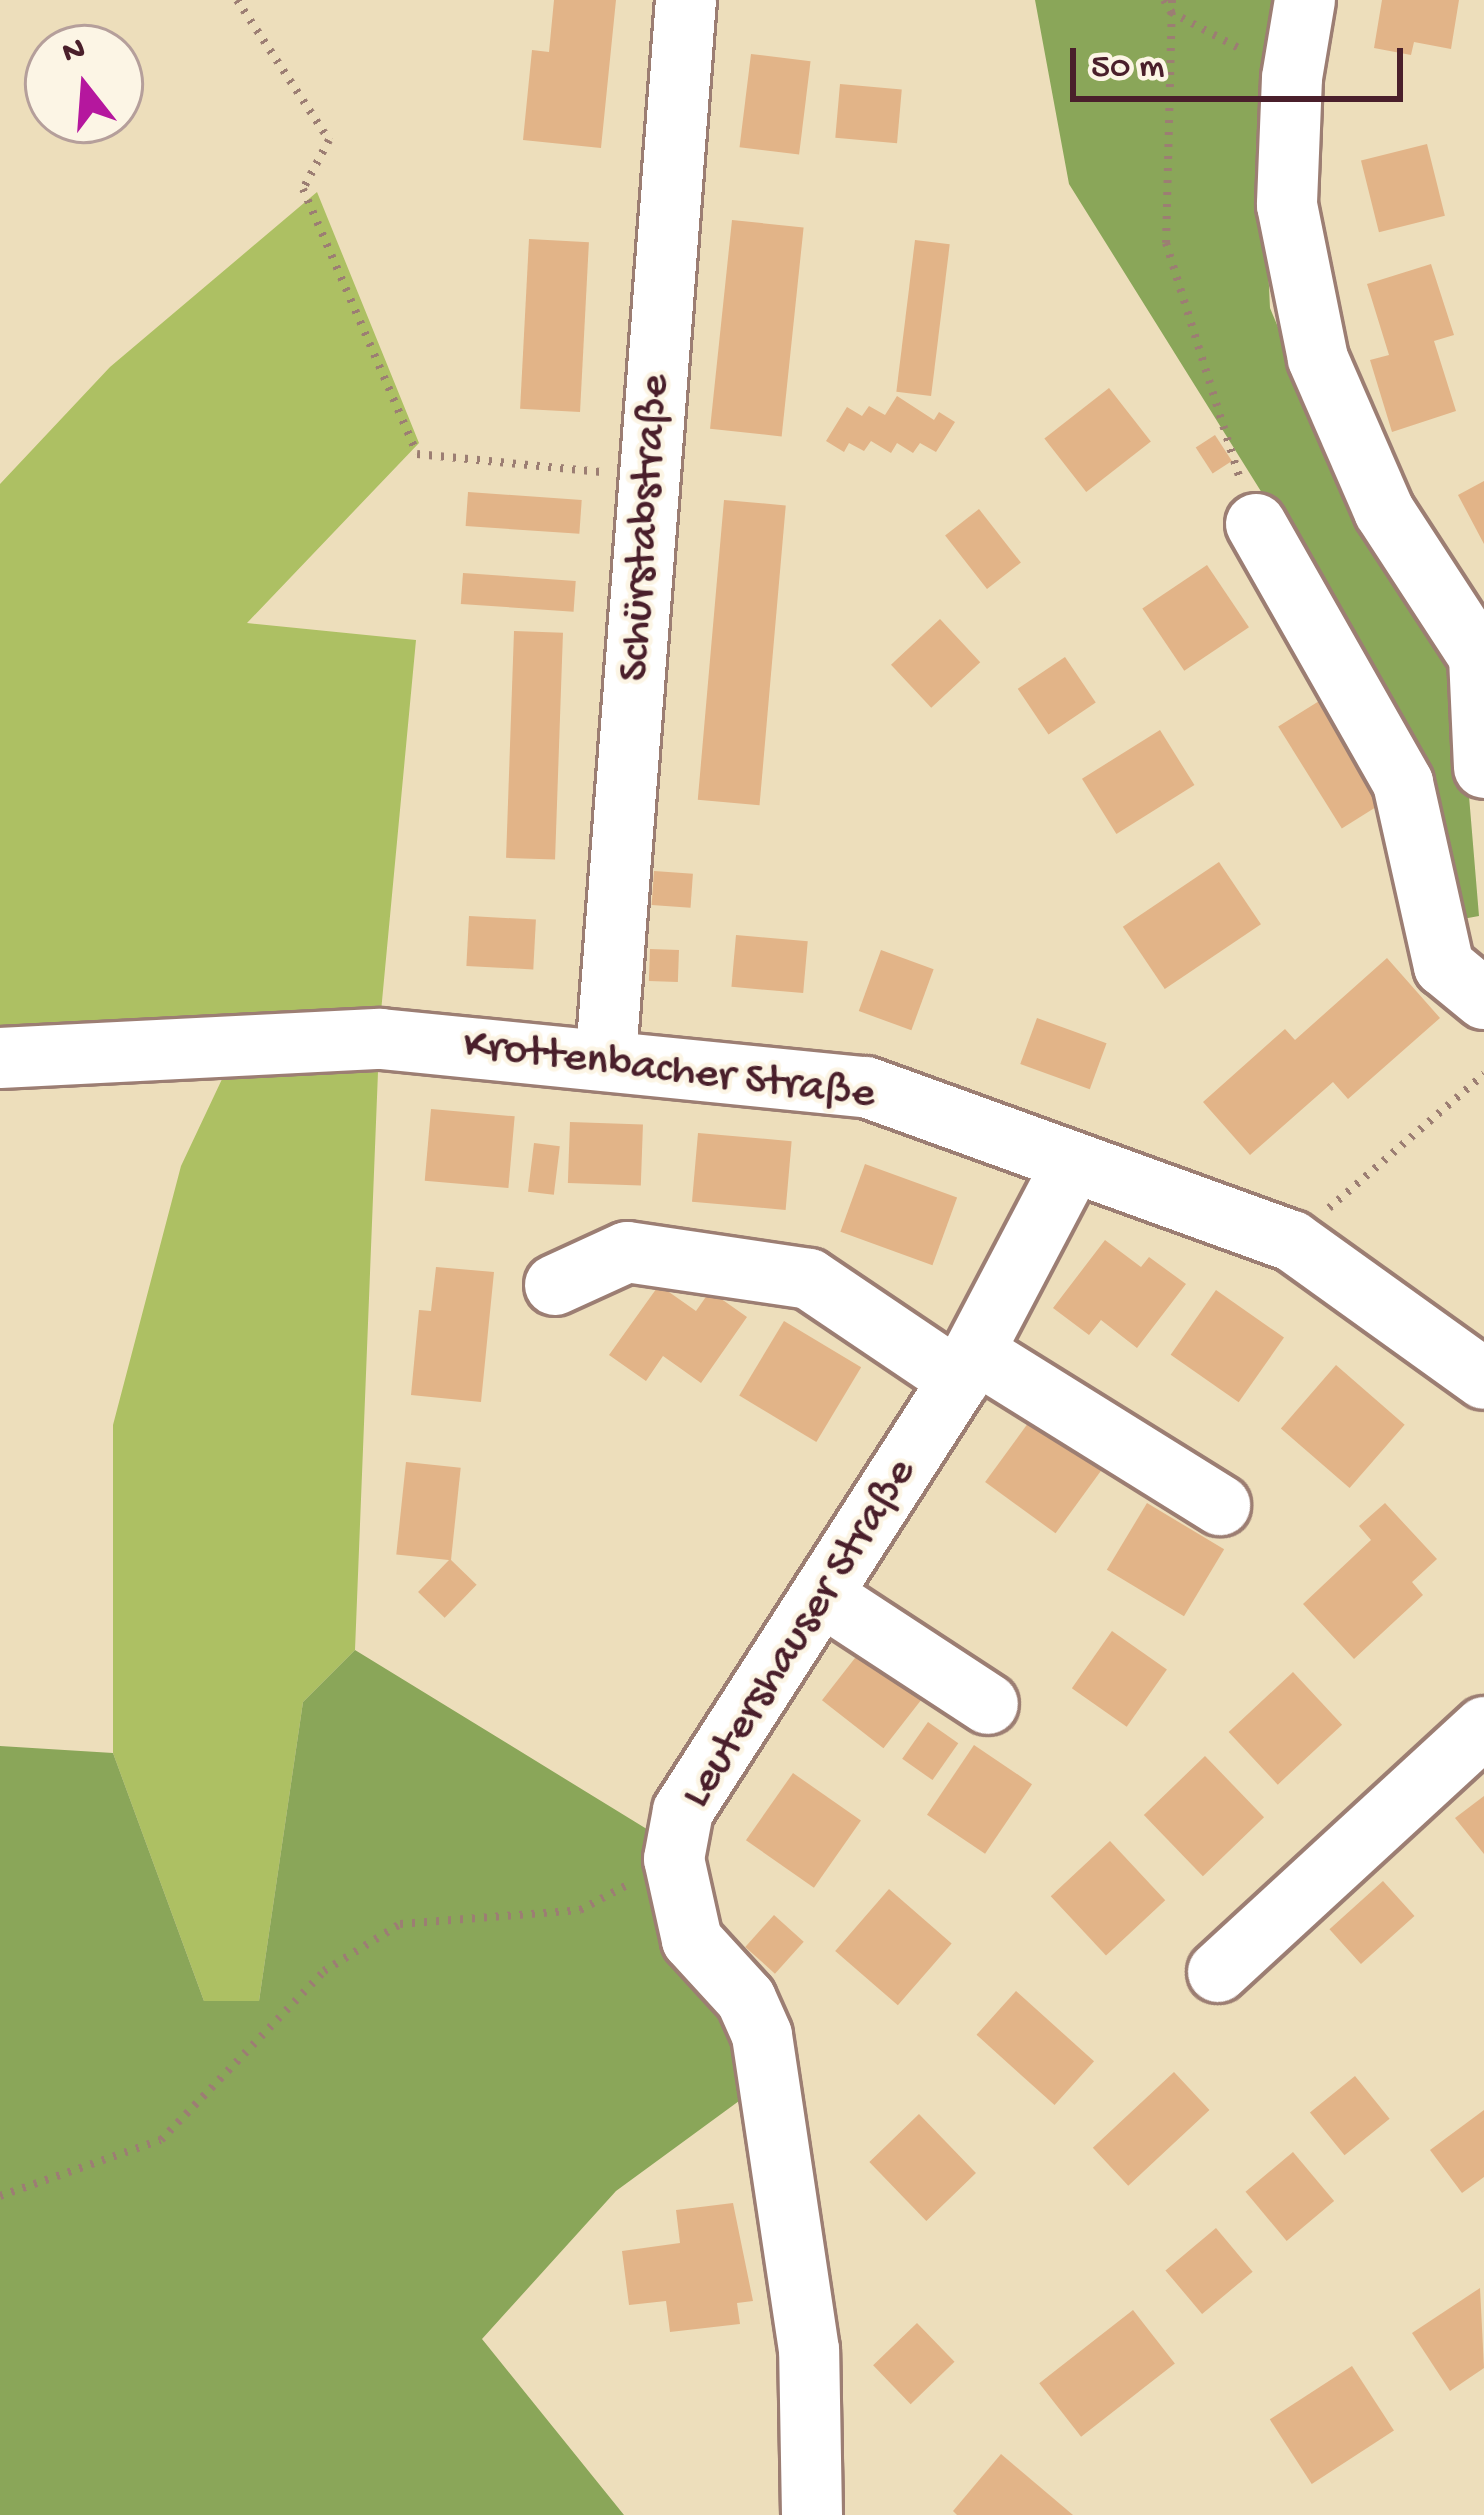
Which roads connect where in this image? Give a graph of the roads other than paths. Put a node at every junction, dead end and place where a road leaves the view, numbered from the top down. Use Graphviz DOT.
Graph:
graph roads {
  1 [pos="686,0"];
  2 [pos="1306,0"];
  3 [pos="1256,524"];
  4 [pos="1481,658"];
  5 [pos="1484,768"];
  6 [pos="1484,999"];
  7 [pos="606,1056"];
  8 [pos="0,1058"];
  9 [pos="1073,1163"];
  10 [pos="555,1286"];
  11 [pos="1480,1363"];
  12 [pos="967,1366"];
  13 [pos="1220,1505"];
  14 [pos="823,1596"];
  15 [pos="988,1704"];
  16 [pos="1484,1727"];
  17 [pos="1218,1972"];
  18 [pos="812,2515"];
  1 -- 7 [label="street, Schürstabstraße"];
  2 -- 4 [label="street"];
  3 -- 6 [label="street"];
  4 -- 5 [label="street"];
  7 -- 8 [label="street, Krottenbacher Straße"];
  7 -- 9 [label="street, Krottenbacher Straße"];
  9 -- 11 [label="street, Krottenbacher Straße"];
  9 -- 12 [label="street, Leutershauser Straße"];
  10 -- 12 [label="street"];
  12 -- 13 [label="street"];
  12 -- 14 [label="street, Leutershauser Straße"];
  14 -- 15 [label="street"];
  14 -- 18 [label="street, Leutershauser Straße"];
  16 -- 17 [label="street"];
}
